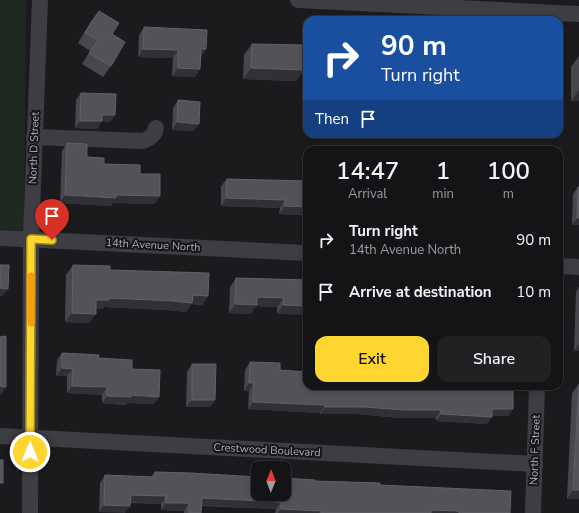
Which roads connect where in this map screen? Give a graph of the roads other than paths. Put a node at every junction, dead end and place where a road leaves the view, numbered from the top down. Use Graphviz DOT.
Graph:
graph roads {
  1 [pos="40,0"];
  2 [pos="298,0"];
  3 [pos="579,14"];
  4 [pos="156,128"];
  5 [pos="34,137"];
  6 [pos="0,238"];
  7 [pos="31,239"];
  8 [pos="303,253"];
  9 [pos="563,266"];
  10 [pos="579,267"];
  11 [pos="537,390"];
  12 [pos="0,436"];
  13 [pos="30,438"];
  14 [pos="534,464"];
  15 [pos="30,513"];
  16 [pos="533,513"];
  1 -- 5 [label="street, North D Street"];
  2 -- 3 [label="street"];
  4 -- 5 [label="street"];
  5 -- 7 [label="street, North D Street"];
  6 -- 7 [label="street, 14th Avenue North"];
  7 -- 8 [label="street, 14th Avenue North"];
  7 -- 13 [label="street, North D Street"];
  9 -- 10 [label="street"];
  11 -- 14 [label="street, North F Street"];
  12 -- 13 [label="street, Crestwood Boulevard"];
  13 -- 14 [label="street, Crestwood Boulevard"];
  13 -- 15 [label="street, North D Street"];
  14 -- 16 [label="street, North F Street"];
}
